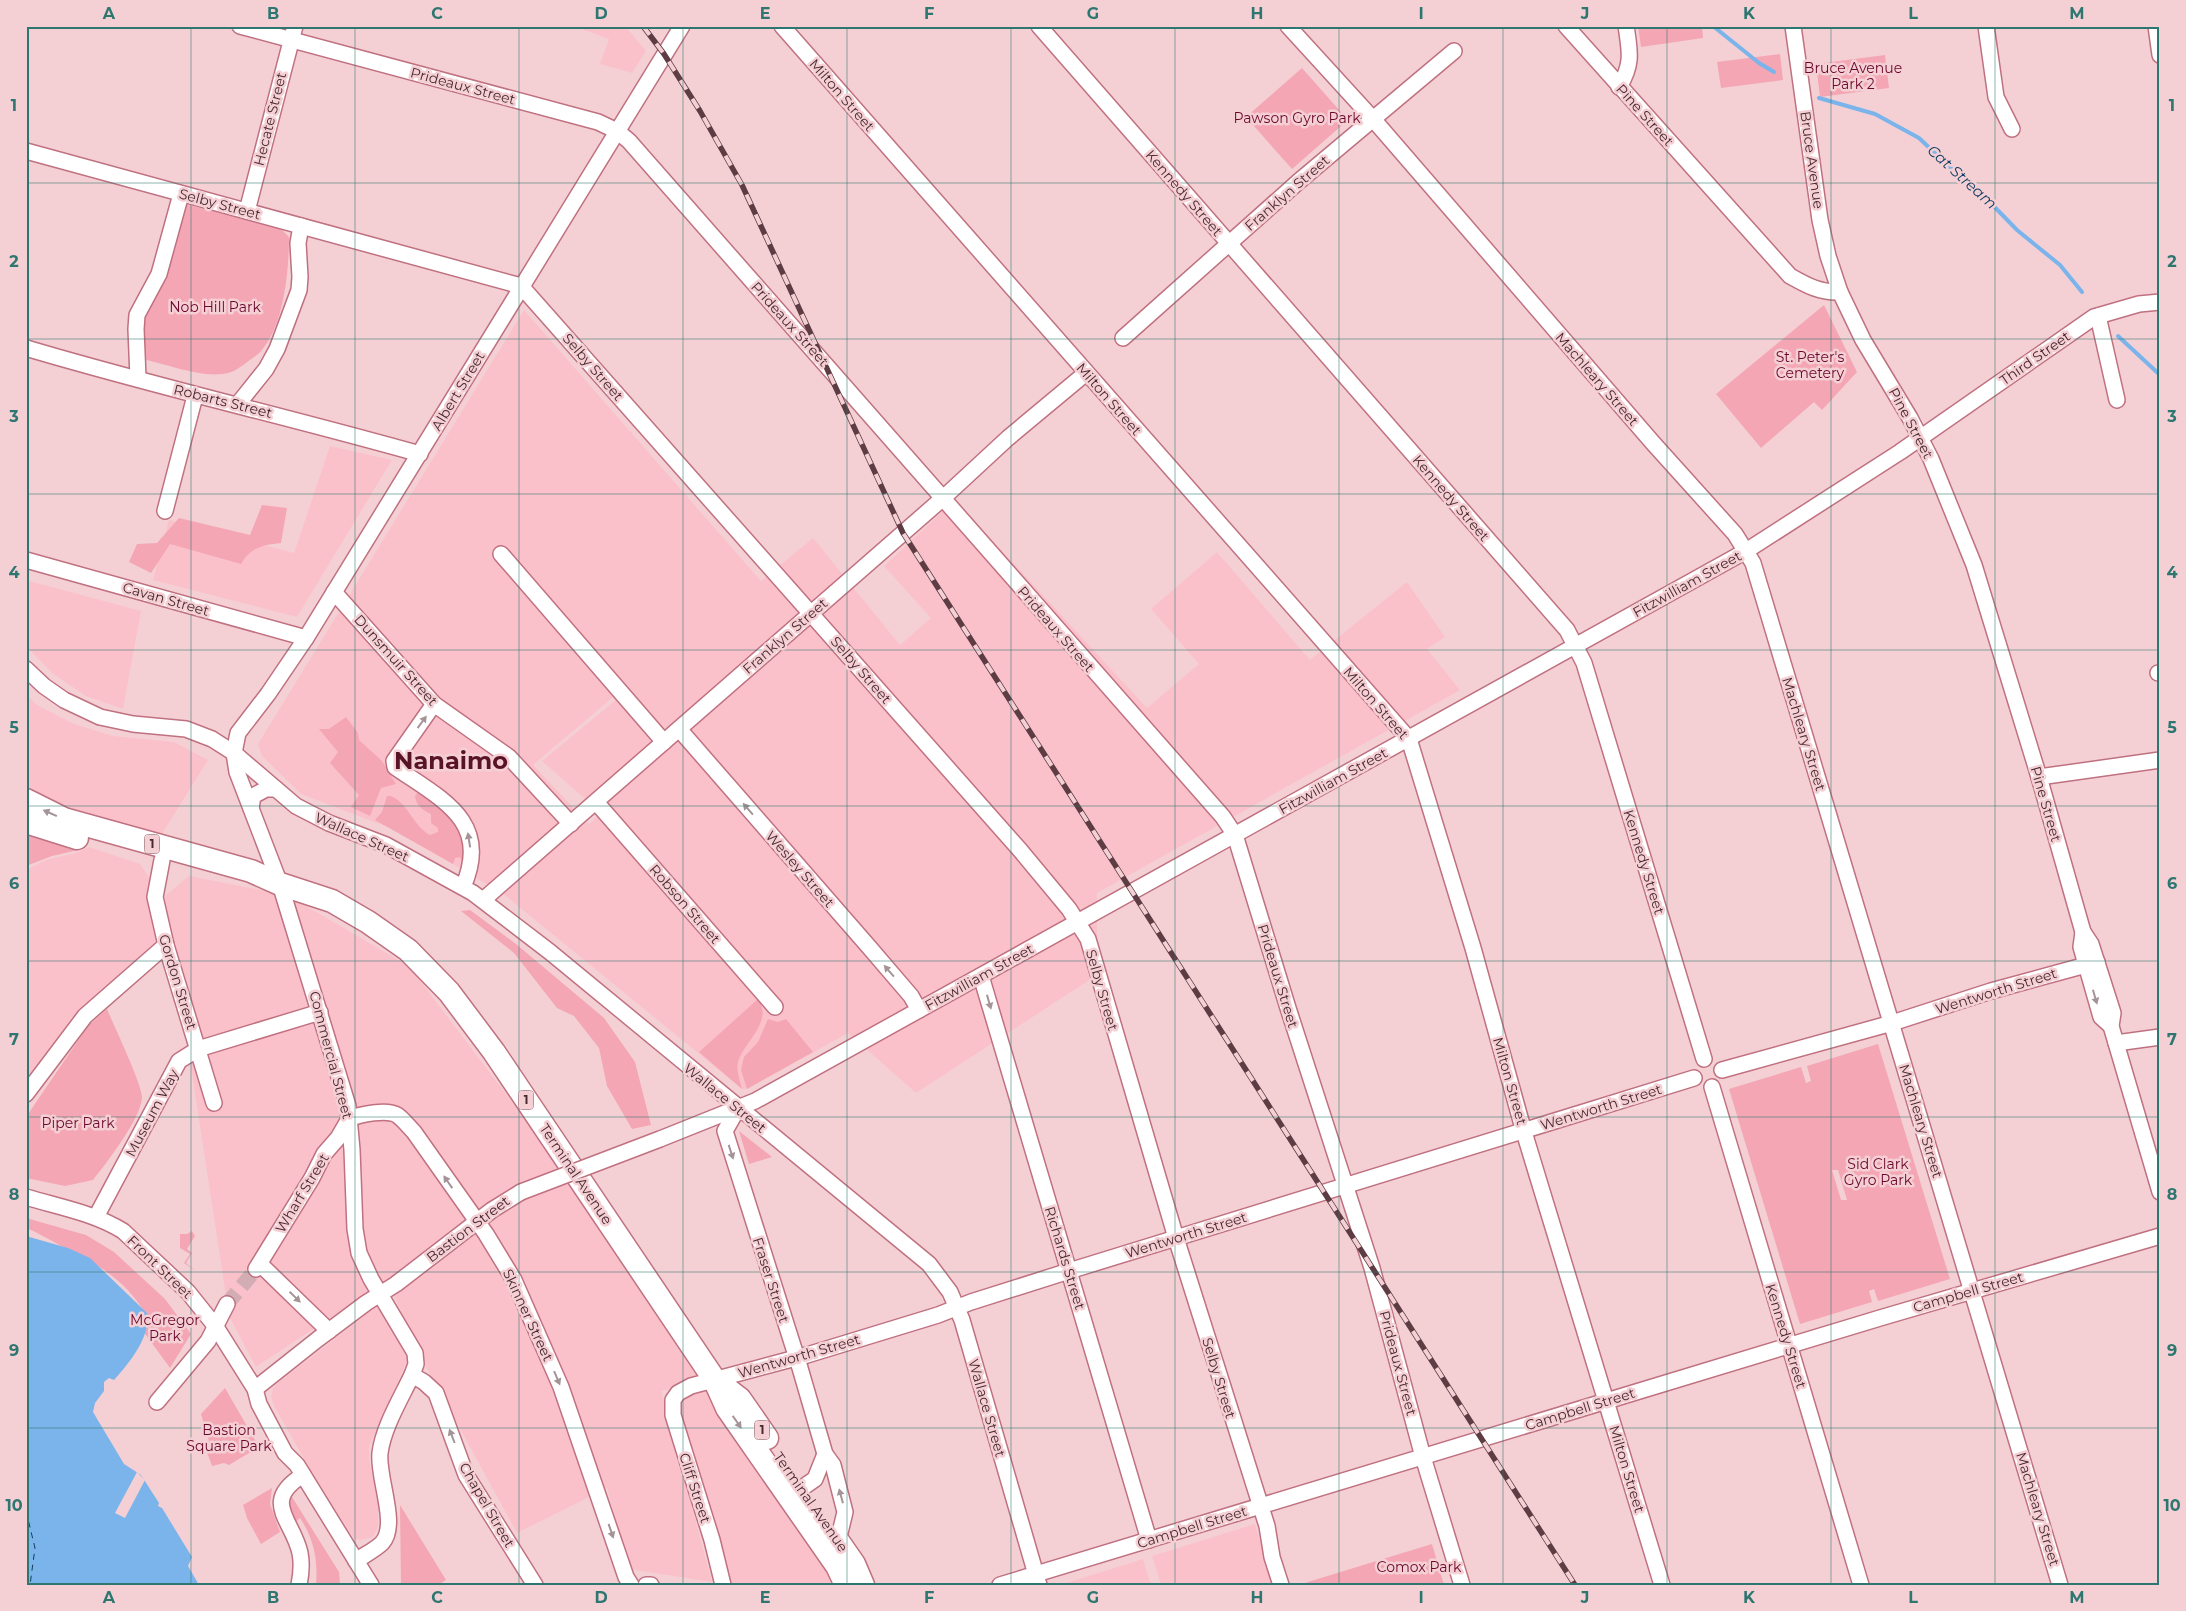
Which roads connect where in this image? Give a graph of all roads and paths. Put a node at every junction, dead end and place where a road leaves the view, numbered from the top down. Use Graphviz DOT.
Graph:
graph roads {
  1 [pos="240,26"];
  2 [pos="682,26"];
  3 [pos="782,26"];
  4 [pos="1039,26"];
  5 [pos="1288,26"];
  6 [pos="1566,26"];
  7 [pos="1626,26"];
  8 [pos="1794,26"];
  9 [pos="1986,26"];
  10 [pos="2156,26"];
  11 [pos="292,33"];
  12 [pos="1454,50"];
  13 [pos="2160,55"];
  14 [pos="1619,87"];
  15 [pos="1373,119"];
  16 [pos="2012,129"];
  17 [pos="617,131"];
  18 [pos="26,150"];
  19 [pos="181,194"];
  20 [pos="247,212"];
  21 [pos="301,226"];
  22 [pos="1228,244"];
  23 [pos="521,286"];
  24 [pos="1840,292"];
  25 [pos="2160,302"];
  26 [pos="2098,316"];
  27 [pos="1123,338"];
  28 [pos="26,348"];
  29 [pos="1086,373"];
  30 [pos="138,378"];
  31 [pos="195,396"];
  32 [pos="2117,400"];
  33 [pos="238,404"];
  34 [pos="1920,437"];
  35 [pos="420,454"];
  36 [pos="942,499"];
  37 [pos="165,511"];
  38 [pos="1746,551"];
  39 [pos="501,554"];
  40 [pos="26,560"];
  41 [pos="334,592"];
  42 [pos="810,613"];
  43 [pos="306,638"];
  44 [pos="1576,646"];
  45 [pos="26,669"];
  46 [pos="434,704"];
  47 [pos="679,729"];
  48 [pos="1409,739"];
  49 [pos="664,742"];
  50 [pos="234,753"];
  51 [pos="2160,760"];
  52 [pos="2039,777"];
  53 [pos="276,789"];
  54 [pos="26,800"];
  55 [pos="596,802"];
  56 [pos="251,808"];
  57 [pos="26,822"];
  58 [pos="571,824"];
  59 [pos="1235,835"];
  60 [pos="162,860"];
  61 [pos="280,884"];
  62 [pos="463,887"];
  63 [pos="483,900"];
  64 [pos="1078,922"];
  65 [pos="166,945"];
  66 [pos="2092,963"];
  67 [pos="981,976"];
  68 [pos="775,1007"];
  69 [pos="919,1010"];
  70 [pos="320,1012"];
  71 [pos="1892,1023"];
  72 [pos="2160,1037"];
  73 [pos="2116,1043"];
  74 [pos="198,1048"];
  75 [pos="1704,1059"];
  76 [pos="1722,1070"];
  77 [pos="1694,1078"];
  78 [pos="1712,1087"];
  79 [pos="26,1094"];
  80 [pos="214,1103"];
  81 [pos="738,1108"];
  82 [pos="350,1118"];
  83 [pos="1524,1132"];
  84 [pos="1346,1186"];
  85 [pos="2160,1192"];
  86 [pos="26,1197"];
  87 [pos="96,1217"];
  88 [pos="477,1222"];
  89 [pos="2160,1236"];
  90 [pos="1176,1238"];
  91 [pos="1069,1271"];
  92 [pos="1972,1291"];
  93 [pos="381,1294"];
  94 [pos="227,1304"];
  95 [pos="957,1308"];
  96 [pos="216,1327"];
  97 [pos="329,1331"];
  98 [pos="1788,1346"];
  99 [pos="796,1358"];
  100 [pos="412,1375"];
  101 [pos="714,1379"];
  102 [pos="255,1389"];
  103 [pos="678,1393"];
  104 [pos="1606,1401"];
  105 [pos="157,1402"];
  106 [pos="825,1454"];
  107 [pos="1423,1457"];
  108 [pos="300,1470"];
  109 [pos="802,1488"];
  110 [pos="1260,1507"];
  111 [pos="1150,1540"];
  112 [pos="838,1541"];
  113 [pos="356,1561"];
  114 [pos="1038,1579"];
  115 [pos="298,1585"];
  116 [pos="371,1585"];
  117 [pos="535,1585"];
  118 [pos="631,1585"];
  119 [pos="646,1585"];
  120 [pos="652,1585"];
  121 [pos="723,1585"];
  122 [pos="846,1585"];
  123 [pos="863,1585"];
  124 [pos="1000,1585"];
  125 [pos="1281,1585"];
  126 [pos="1462,1585"];
  127 [pos="1662,1585"];
  128 [pos="1860,1585"];
  129 [pos="2060,1585"];
  1 -- 11 [label="street, Prideaux Street"];
  2 -- 17 [label="street, Albert Street"];
  3 -- 29 [label="street, Milton Street"];
  4 -- 22 [label="street, Kennedy Street"];
  5 -- 15 [label="street, Machleary Street"];
  6 -- 14 [label="street, Pine Street"];
  7 -- 14 [label="street"];
  8 -- 24 [label="street, Bruce Avenue"];
  9 -- 16 [label="street"];
  10 -- 13 [label="street"];
  11 -- 17 [label="street, Prideaux Street"];
  11 -- 20 [label="street, Hecate Street"];
  12 -- 15 [label="street, Franklyn Street"];
  14 -- 24 [label="street, Pine Street"];
  15 -- 22 [label="street, Franklyn Street"];
  15 -- 38 [label="street, Machleary Street"];
  17 -- 23 [label="street, Albert Street"];
  17 -- 36 [label="street, Prideaux Street"];
  18 -- 19 [label="street, Selby Street"];
  19 -- 20 [label="street, Selby Street"];
  19 -- 30 [label="street"];
  20 -- 21 [label="street, Selby Street"];
  21 -- 23 [label="street, Selby Street"];
  21 -- 33 [label="street"];
  22 -- 27 [label="street, Franklyn Street"];
  22 -- 44 [label="street, Kennedy Street"];
  23 -- 35 [label="street, Albert Street"];
  23 -- 42 [label="street, Selby Street"];
  24 -- 34 [label="street, Pine Street"];
  25 -- 26 [label="street, Third Street"];
  26 -- 32 [label="street"];
  26 -- 34 [label="street, Third Street"];
  28 -- 30 [label="street, Robarts Street"];
  29 -- 36 [label="street, Franklyn Street"];
  29 -- 48 [label="street, Milton Street"];
  30 -- 31 [label="street, Robarts Street"];
  31 -- 33 [label="street, Robarts Street"];
  31 -- 37 [label="street"];
  33 -- 35 [label="street, Robarts Street"];
  34 -- 38 [label="street, Fitzwilliam Street"];
  34 -- 52 [label="street, Pine Street"];
  35 -- 41 [label="street, Albert Street"];
  36 -- 42 [label="street, Franklyn Street"];
  36 -- 59 [label="street, Prideaux Street"];
  38 -- 44 [label="street, Fitzwilliam Street"];
  38 -- 71 [label="street, Machleary Street"];
  39 -- 49 [label="street"];
  40 -- 43 [label="street, Cavan Street"];
  41 -- 43 [label="street, Albert Street"];
  41 -- 46 [label="street, Dunsmuir Street"];
  42 -- 47 [label="street, Franklyn Street"];
  42 -- 64 [label="street, Selby Street"];
  43 -- 50 [label="street, Albert Street"];
  44 -- 48 [label="street, Fitzwilliam Street"];
  44 -- 75 [label="street, Kennedy Street"];
  45 -- 50 [label="street, Wallace Street"];
  46 -- 58 [label="street, Dunsmuir Street"];
  62 -- 46 [label="street, one-way"];
  47 -- 49 [label="street, Franklyn Street"];
  69 -- 47 [label="street, Wesley Street, one-way"];
  48 -- 59 [label="street, Fitzwilliam Street"];
  48 -- 83 [label="street, Milton Street"];
  49 -- 55 [label="street, Franklyn Street"];
  50 -- 53 [label="street, Wallace Street"];
  50 -- 56 [label="street, Commercial Street"];
  51 -- 52 [label="street"];
  52 -- 66 [label="street, Pine Street"];
  53 -- 56 [label="street"];
  53 -- 62 [label="street, Wallace Street"];
  61 -- 54 [label="highway, Terminal Avenue / 1, one-way"];
  55 -- 58 [label="street, Franklyn Street"];
  55 -- 68 [label="street, Robson Street"];
  56 -- 61 [label="street, Commercial Street"];
  57 -- 60 [label="highway, Terminal Avenue / 1"];
  58 -- 63 [label="street, Franklyn Street"];
  59 -- 64 [label="street, Fitzwilliam Street"];
  59 -- 84 [label="street, Prideaux Street"];
  60 -- 61 [label="highway, Terminal Avenue / 1"];
  60 -- 65 [label="street, Gordon Street"];
  61 -- 70 [label="street, Commercial Street"];
  61 -- 101 [label="highway, Terminal Avenue / 1"];
  62 -- 63 [label="street, Wallace Street"];
  63 -- 81 [label="street, Wallace Street"];
  64 -- 67 [label="street, Fitzwilliam Street"];
  64 -- 90 [label="street, Selby Street"];
  65 -- 74 [label="street, Gordon Street"];
  65 -- 79 [label="street"];
  66 -- 71 [label="street, Wentworth Street"];
  66 -- 73 [label="street, Pine Street"];
  67 -- 69 [label="street, Fitzwilliam Street"];
  67 -- 91 [label="street, Richards Street, one-way"];
  69 -- 81 [label="street, Fitzwilliam Street"];
  70 -- 74 [label="street, Museum Way"];
  70 -- 82 [label="street, Commercial Street"];
  71 -- 76 [label="street, Wentworth Street"];
  71 -- 92 [label="street, Machleary Street"];
  72 -- 73 [label="street"];
  73 -- 85 [label="street, Pine Street"];
  74 -- 80 [label="street, Gordon Street"];
  74 -- 87 [label="street, Museum Way"];
  75 -- 76 [label="street"];
  75 -- 77 [label="street"];
  76 -- 78 [label="street"];
  77 -- 78 [label="street"];
  77 -- 83 [label="street, Wentworth Street"];
  78 -- 98 [label="street, Kennedy Street"];
  81 -- 88 [label="street, Bastion Street, bridge"];
  81 -- 95 [label="street, Wallace Street"];
  81 -- 99 [label="street, Fraser Street, one-way"];
  88 -- 82 [label="street, Skinner Street, one-way"];
  82 -- 93 [label="street, Commercial Street"];
  82 -- 97 [label="street, Wharf Street, one-way"];
  83 -- 84 [label="street, Wentworth Street"];
  83 -- 104 [label="street, Milton Street"];
  84 -- 90 [label="street, Wentworth Street"];
  84 -- 107 [label="street, Prideaux Street"];
  86 -- 87 [label="street, Front Street"];
  87 -- 96 [label="street, Front Street"];
  88 -- 93 [label="street, Bastion Street"];
  88 -- 118 [label="street, Skinner Street, one-way"];
  89 -- 92 [label="street, Campbell Street"];
  90 -- 91 [label="street, Wentworth Street"];
  90 -- 110 [label="street, Selby Street"];
  91 -- 95 [label="street, Wentworth Street"];
  91 -- 111 [label="street, Richards Street"];
  92 -- 98 [label="street, Campbell Street"];
  92 -- 129 [label="street, Machleary Street"];
  93 -- 97 [label="street, Bastion Street"];
  93 -- 100 [label="street, Commercial Street"];
  94 -- 96 [label="street"];
  95 -- 99 [label="street, Wentworth Street"];
  95 -- 114 [label="street, Wallace Street"];
  96 -- 102 [label="street, Front Street"];
  96 -- 105 [label="street"];
  97 -- 102 [label="street, Bastion Street"];
  98 -- 104 [label="street, Campbell Street"];
  98 -- 128 [label="street, Kennedy Street"];
  99 -- 101 [label="street, Wentworth Street"];
  99 -- 106 [label="street, Fraser Street"];
  100 -- 113 [label="street"];
  117 -- 100 [label="street, Chapel Street, one-way"];
  101 -- 103 [label="street, Wentworth Street"];
  101 -- 109 [label="highway, Terminal Avenue / 1"];
  101 -- 122 [label="highway, Terminal Avenue / 1, one-way"];
  102 -- 108 [label="street, Front Street"];
  103 -- 121 [label="street, Cliff Street"];
  104 -- 107 [label="street, Campbell Street"];
  104 -- 127 [label="street, Milton Street"];
  106 -- 109 [label="street"];
  112 -- 106 [label="street, Fraser Street, one-way"];
  107 -- 110 [label="street, Campbell Street"];
  107 -- 126 [label="street, Prideaux Street"];
  108 -- 113 [label="street, Front Street"];
  108 -- 115 [label="street"];
  109 -- 112 [label="highway, Terminal Avenue / 1"];
  110 -- 111 [label="street, Campbell Street"];
  110 -- 125 [label="street, Selby Street"];
  111 -- 114 [label="street, Campbell Street"];
  112 -- 123 [label="highway, Terminal Avenue / 1"];
  113 -- 116 [label="street, Front Street"];
  114 -- 124 [label="street, Campbell Street"];
  119 -- 120 [label="street"];
}
